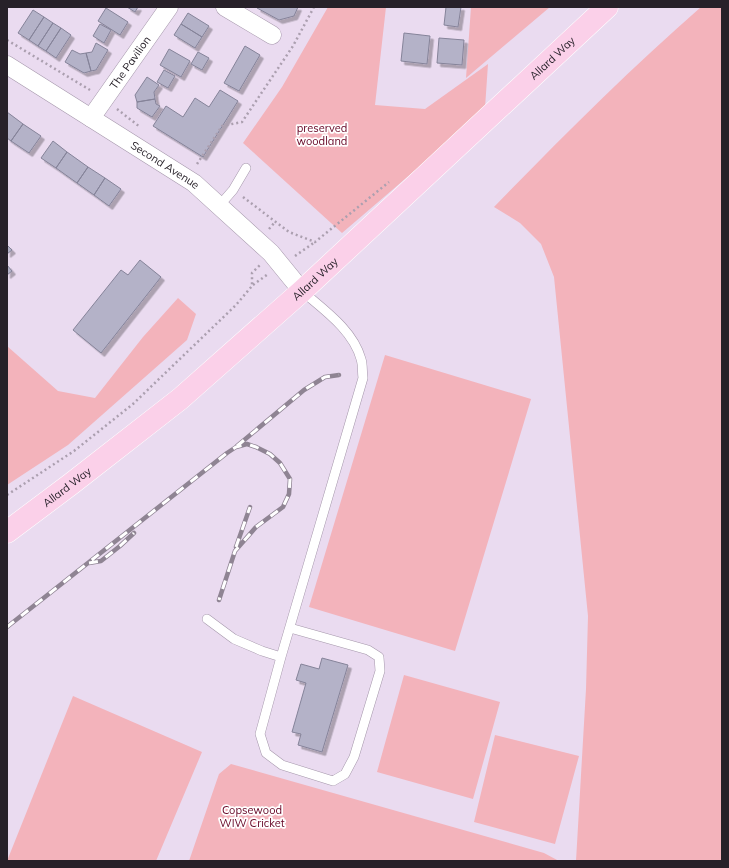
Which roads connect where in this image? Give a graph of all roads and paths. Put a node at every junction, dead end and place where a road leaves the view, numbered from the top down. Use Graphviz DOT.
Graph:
graph roads {
  1 [pos="169,7"];
  2 [pos="225,7"];
  3 [pos="314,7"];
  4 [pos="607,7"];
  5 [pos="272,35"];
  6 [pos="7,40"];
  7 [pos="7,65"];
  8 [pos="105,99"];
  9 [pos="91,118"];
  10 [pos="197,164"];
  11 [pos="246,168"];
  12 [pos="392,179"];
  13 [pos="220,206"];
  14 [pos="275,222"];
  15 [pos="271,253"];
  16 [pos="302,291"];
  17 [pos="7,495"];
  18 [pos="7,532"];
  19 [pos="207,619"];
  20 [pos="290,628"];
  21 [pos="281,656"];
  1 -- 8 [label="street, The Pavilion"];
  2 -- 5 [label="street"];
  3 -- 10 [label="path"];
  4 -- 16 [label="main road, Allard Way"];
  6 -- 8 [label="path"];
  7 -- 9 [label="street, Second Avenue"];
  8 -- 9 [label="street, The Pavilion"];
  9 -- 13 [label="street, Second Avenue"];
  11 -- 13 [label="lane"];
  12 -- 14 [label="path"];
  13 -- 15 [label="street, Second Avenue"];
  15 -- 16 [label="street, Second Avenue"];
  15 -- 17 [label="path"];
  16 -- 18 [label="main road, Allard Way"];
  16 -- 20 [label="lane"];
  19 -- 21 [label="lane"];
  20 -- 21 [label="lane"];
  20 -- 21 [label="lane"];
}
